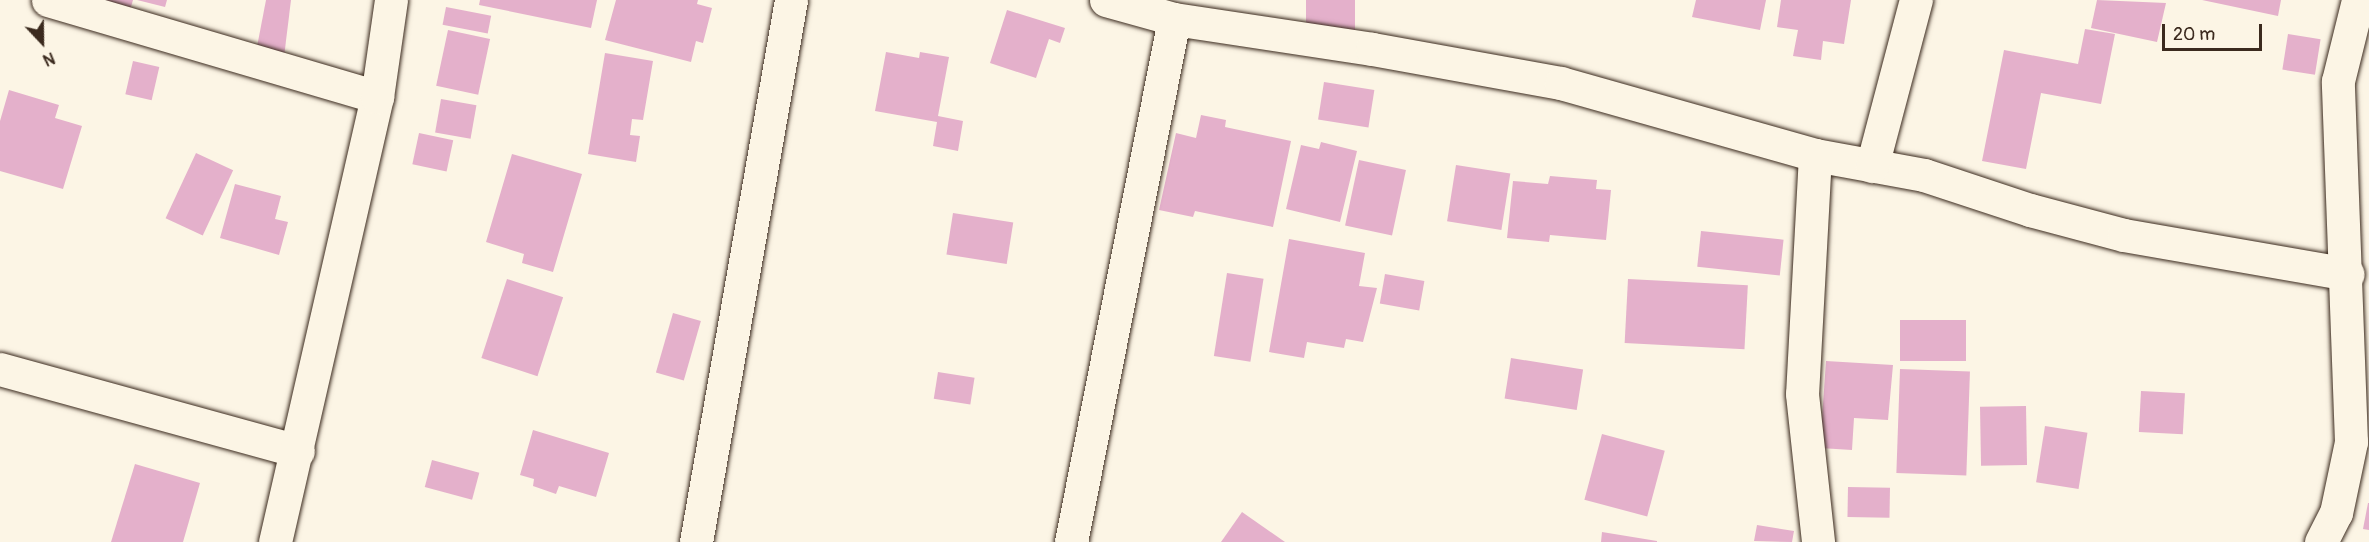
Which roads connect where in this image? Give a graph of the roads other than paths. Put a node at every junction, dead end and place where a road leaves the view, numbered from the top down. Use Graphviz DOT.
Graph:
graph roads {
  1 [pos="48,0"];
  2 [pos="391,0"];
  3 [pos="791,0"];
  4 [pos="1106,0"];
  5 [pos="1916,0"];
  6 [pos="2358,0"];
  7 [pos="1174,19"];
  8 [pos="376,97"];
  9 [pos="1815,155"];
  10 [pos="1872,166"];
  11 [pos="2348,274"];
  12 [pos="0,369"];
  13 [pos="298,451"];
  14 [pos="275,542"];
  15 [pos="696,542"];
  16 [pos="1071,542"];
  17 [pos="1818,542"];
  18 [pos="2321,542"];
  1 -- 8 [label="street"];
  2 -- 8 [label="street"];
  3 -- 15 [label="street"];
  4 -- 7 [label="street"];
  5 -- 10 [label="street"];
  6 -- 11 [label="street"];
  7 -- 9 [label="street"];
  7 -- 16 [label="street"];
  8 -- 13 [label="street"];
  9 -- 10 [label="street"];
  9 -- 17 [label="street"];
  10 -- 11 [label="street"];
  11 -- 18 [label="street"];
  12 -- 13 [label="street"];
  13 -- 14 [label="street"];
}
